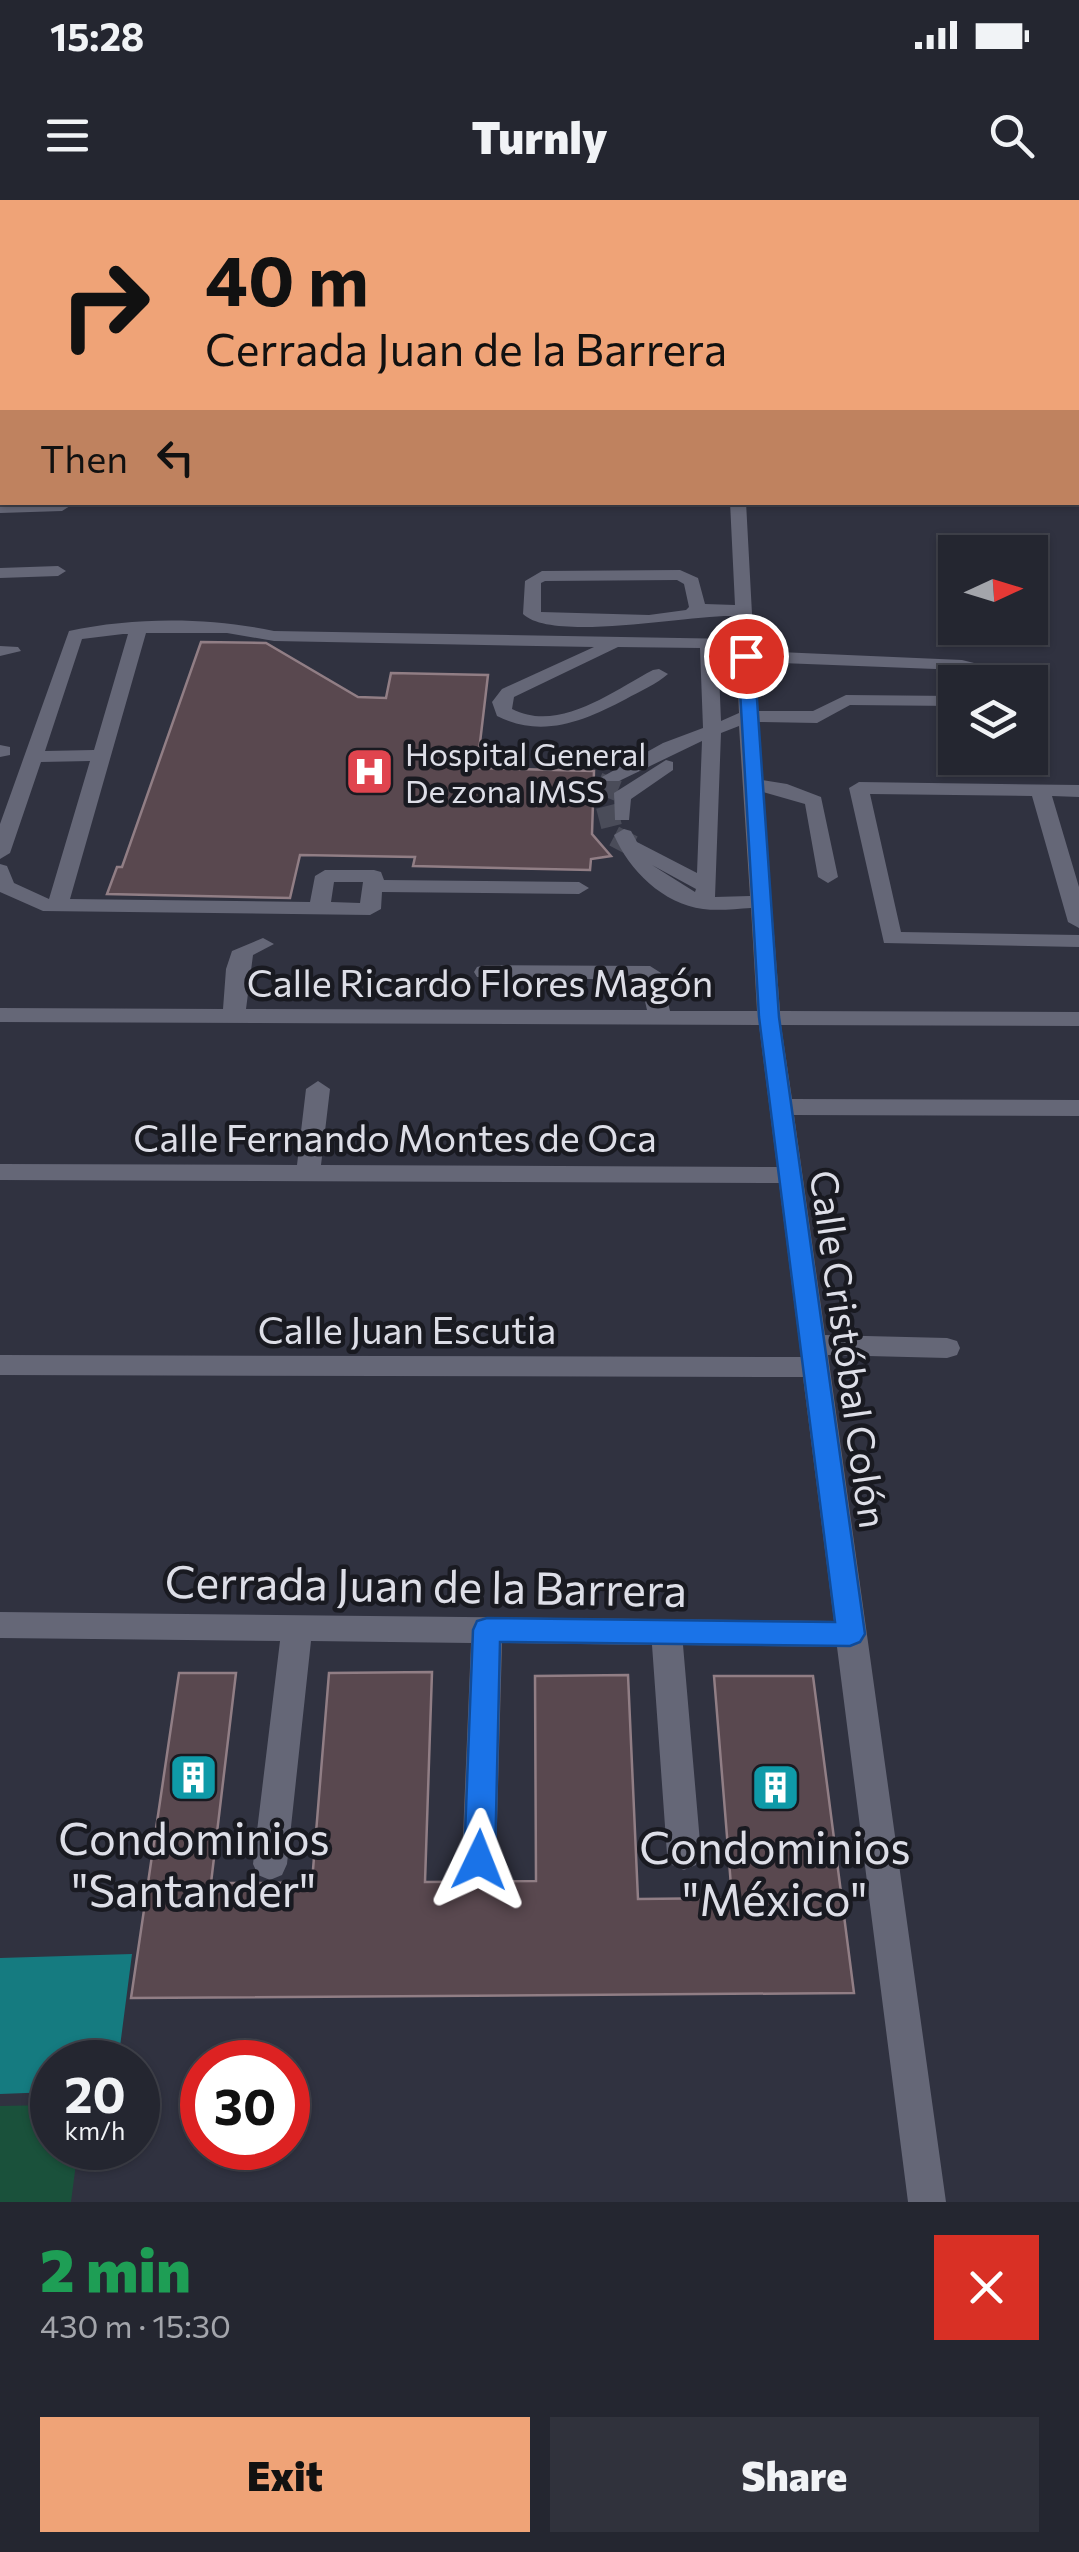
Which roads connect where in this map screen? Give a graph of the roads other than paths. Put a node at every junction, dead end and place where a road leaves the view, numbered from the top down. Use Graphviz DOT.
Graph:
graph roads {
  1 [pos="738,505"];
  2 [pos="62,506"];
  3 [pos="0,508"];
  4 [pos="58,571"];
  5 [pos="0,574"];
  6 [pos="697,603"];
  7 [pos="745,604"];
  8 [pos="138,629"];
  9 [pos="620,642"];
  10 [pos="709,644"];
  11 [pos="746,650"];
  12 [pos="838,659"];
  13 [pos="962,665"];
  14 [pos="660,674"];
  15 [pos="846,700"];
  16 [pos="938,701"];
  17 [pos="749,723"];
  18 [pos="712,737"];
  19 [pos="679,752"];
  20 [pos="102,756"];
  21 [pos="33,757"];
  22 [pos="612,777"];
  23 [pos="753,785"];
  24 [pos="1040,790"];
  25 [pos="1079,791"];
  26 [pos="0,853"];
  27 [pos="0,870"];
  28 [pos="828,877"];
  29 [pos="373,886"];
  30 [pos="579,888"];
  31 [pos="705,895"];
  32 [pos="759,902"];
  33 [pos="58,905"];
  34 [pos="320,908"];
  35 [pos="1079,922"];
  36 [pos="1079,941"];
  37 [pos="263,944"];
  38 [pos="485,972"];
  39 [pos="0,1015"];
  40 [pos="234,1016"];
  41 [pos="660,1016"];
  42 [pos="769,1017"];
  43 [pos="1079,1019"];
  44 [pos="318,1090"];
  45 [pos="780,1107"];
  46 [pos="1079,1108"];
  47 [pos="0,1172"];
  48 [pos="308,1173"];
  49 [pos="790,1175"];
  50 [pos="948,1348"];
  51 [pos="812,1356"];
  52 [pos="0,1365"];
  53 [pos="0,1626"];
  54 [pos="297,1628"];
  55 [pos="487,1630"];
  56 [pos="666,1631"];
  57 [pos="850,1634"];
  58 [pos="684,1854"];
  59 [pos="479,1860"];
  60 [pos="270,1864"];
  61 [pos="927,2202"];
  1 -- 7 [label="street, Calle Cristóbal Colón"];
  2 -- 3 [label="street"];
  4 -- 5 [label="street"];
  6 -- 6 [label="street"];
  6 -- 7 [label="street"];
  7 -- 11 [label="street, Calle Cristóbal Colón"];
  8 -- 9 [label="street"];
  8 -- 20 [label="street"];
  8 -- 21 [label="street"];
  9 -- 10 [label="street"];
  9 -- 14 [label="street"];
  10 -- 11 [label="street"];
  10 -- 18 [label="street"];
  11 -- 12 [label="street"];
  11 -- 17 [label="street, Calle Cristóbal Colón"];
  12 -- 13 [label="street"];
  12 -- 15 [label="street"];
  15 -- 16 [label="street"];
  15 -- 17 [label="street"];
  17 -- 18 [label="street"];
  17 -- 23 [label="street, Calle Cristóbal Colón"];
  18 -- 19 [label="street"];
  18 -- 31 [label="street"];
  19 -- 22 [label="street"];
  19 -- 31 [label="street"];
  20 -- 21 [label="street"];
  20 -- 33 [label="street"];
  21 -- 26 [label="street"];
  23 -- 28 [label="street"];
  23 -- 32 [label="street, Calle Cristóbal Colón"];
  24 -- 25 [label="street"];
  24 -- 35 [label="street"];
  24 -- 36 [label="street"];
  27 -- 33 [label="street"];
  29 -- 30 [label="street"];
  29 -- 34 [label="street"];
  29 -- 34 [label="street"];
  31 -- 32 [label="street"];
  32 -- 42 [label="street, Calle Cristóbal Colón"];
  33 -- 34 [label="street"];
  37 -- 40 [label="street"];
  38 -- 41 [label="street"];
  39 -- 40 [label="street, Calle Ricardo Flores Magón"];
  40 -- 41 [label="street, Calle Ricardo Flores Magón"];
  41 -- 42 [label="street, Calle Ricardo Flores Magón"];
  42 -- 43 [label="street, Calle Ricardo Flores Magón"];
  42 -- 45 [label="street, Calle Cristóbal Colón"];
  44 -- 48 [label="street"];
  45 -- 46 [label="street"];
  45 -- 49 [label="street, Calle Cristóbal Colón"];
  47 -- 48 [label="street, Calle Fernando Montes de Oca"];
  48 -- 49 [label="street, Calle Fernando Montes de Oca"];
  49 -- 51 [label="street, Calle Cristóbal Colón"];
  50 -- 51 [label="street, Calle Juan Escutia"];
  51 -- 52 [label="street, Calle Juan Escutia"];
  51 -- 57 [label="street, Calle Cristóbal Colón"];
  53 -- 54 [label="street, Cerrada Juan de la Barrera"];
  54 -- 55 [label="street, Cerrada Juan de la Barrera"];
  54 -- 60 [label="street"];
  55 -- 56 [label="street, Cerrada Juan de la Barrera"];
  55 -- 59 [label="street"];
  56 -- 57 [label="street, Cerrada Juan de la Barrera"];
  56 -- 58 [label="street"];
  57 -- 61 [label="street, Calle Cristóbal Colón"];
}
